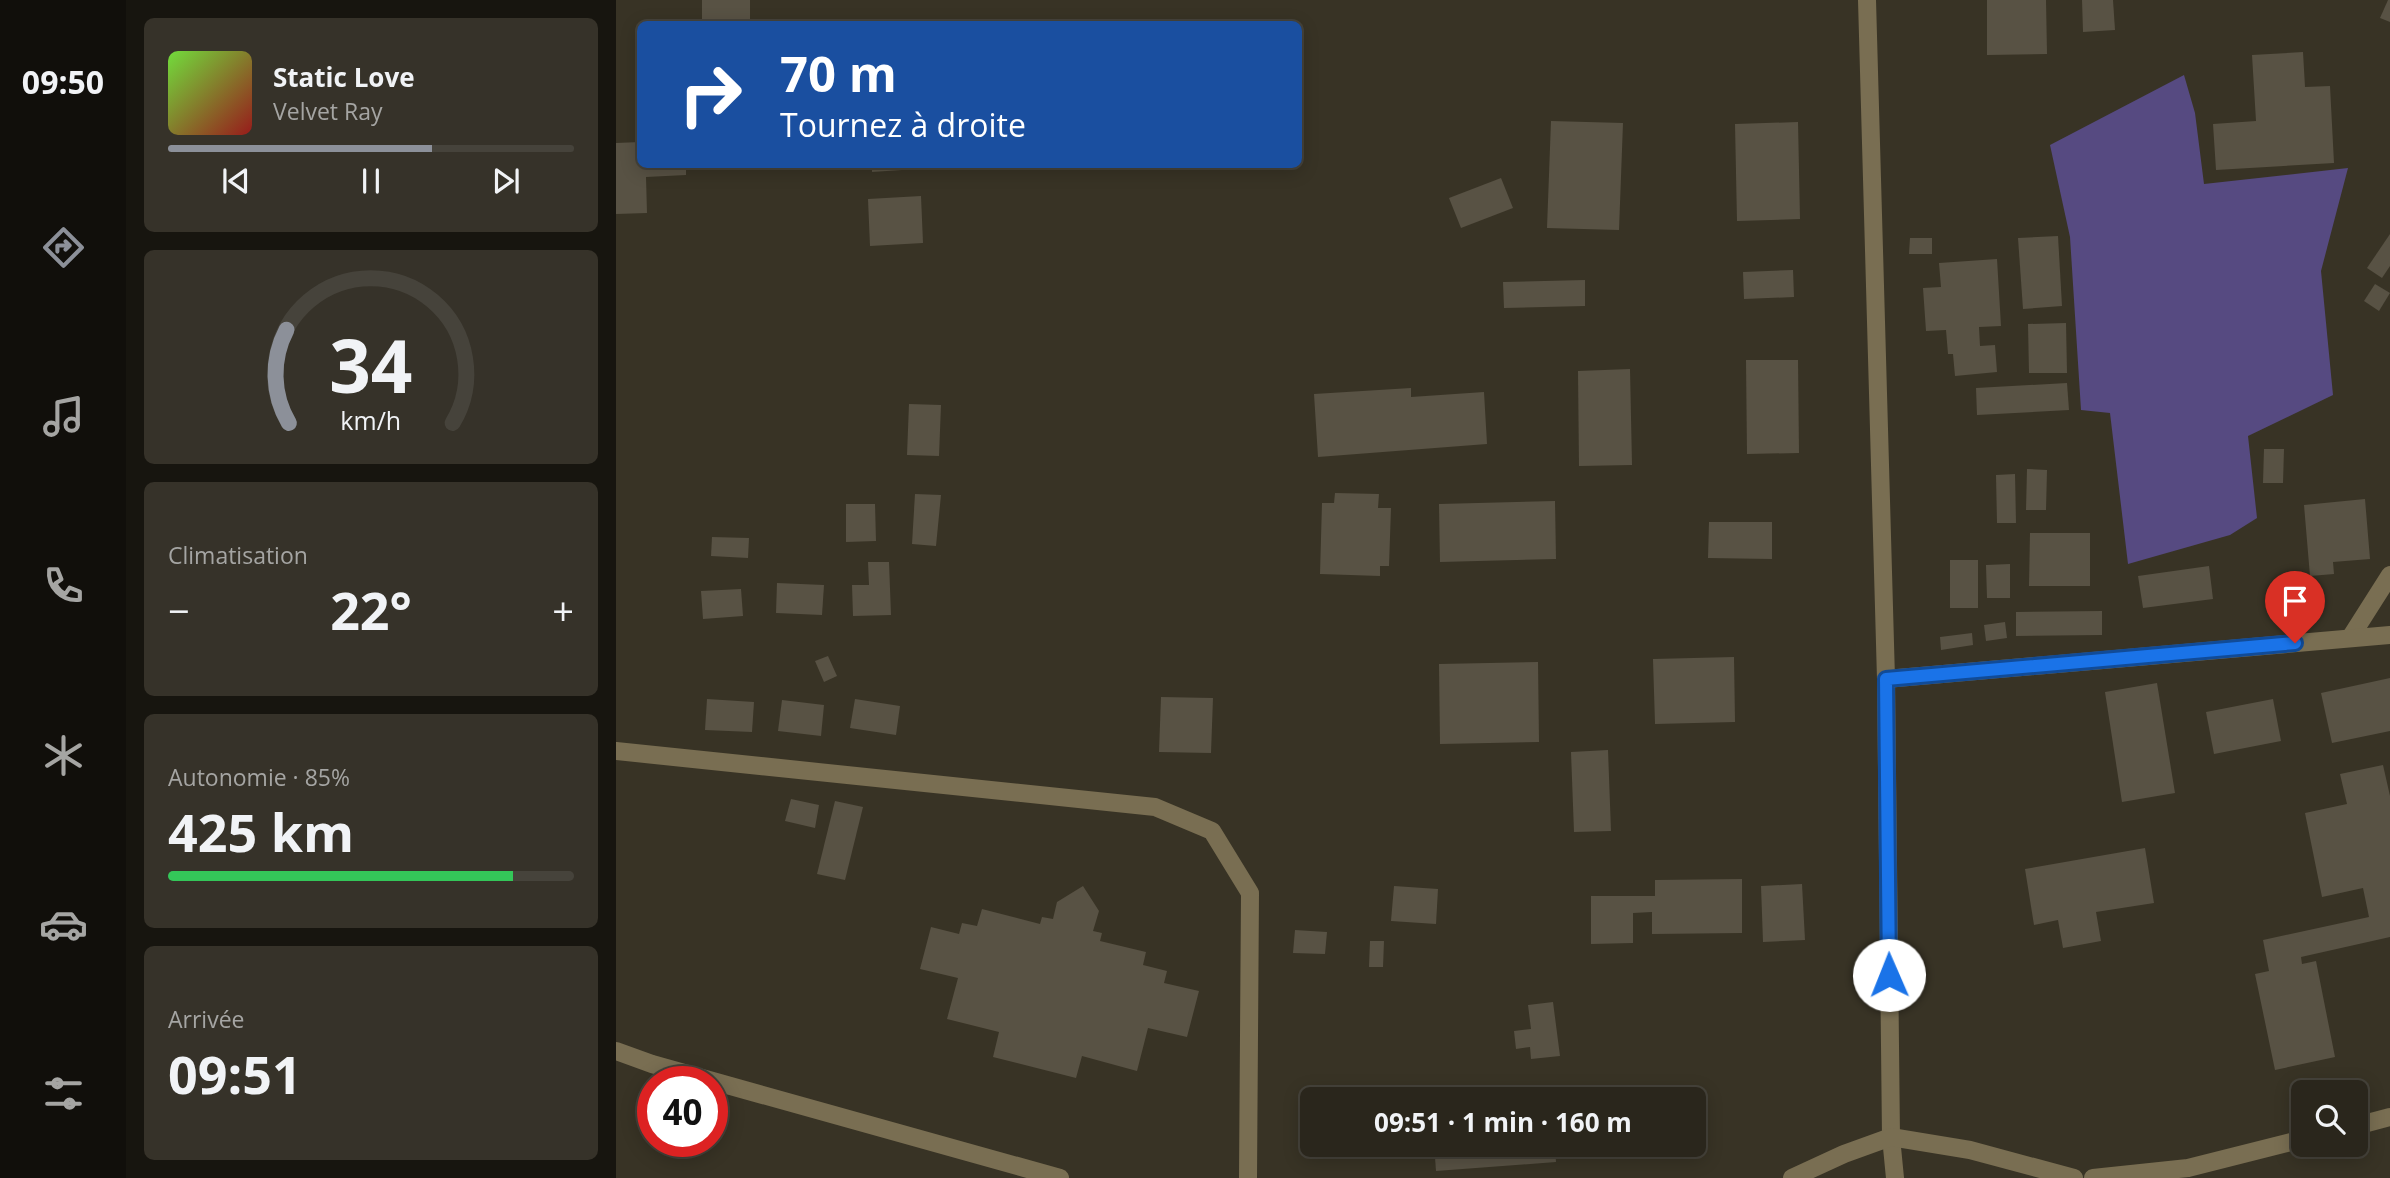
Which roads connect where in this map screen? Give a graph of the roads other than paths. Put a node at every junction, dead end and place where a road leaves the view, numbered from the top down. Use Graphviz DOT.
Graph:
graph roads {
  1 [pos="1867,0"];
  2 [pos="2390,575"];
  3 [pos="2390,635"];
  4 [pos="2350,638"];
  5 [pos="1886,679"];
  6 [pos="616,751"];
  7 [pos="616,1051"];
  8 [pos="2390,1117"];
  9 [pos="2368,1123"];
  10 [pos="1891,1137"];
  11 [pos="2291,1142"];
  12 [pos="1060,1178"];
  13 [pos="1248,1178"];
  14 [pos="1792,1178"];
  15 [pos="1895,1178"];
  16 [pos="2074,1178"];
  17 [pos="2093,1178"];
  1 -- 5 [label="street"];
  2 -- 4 [label="street"];
  3 -- 4 [label="street"];
  4 -- 5 [label="street"];
  5 -- 10 [label="street"];
  6 -- 13 [label="street"];
  7 -- 12 [label="street"];
  8 -- 9 [label="street"];
  10 -- 14 [label="street"];
  10 -- 15 [label="street"];
  10 -- 16 [label="street"];
  11 -- 17 [label="street"];
}
